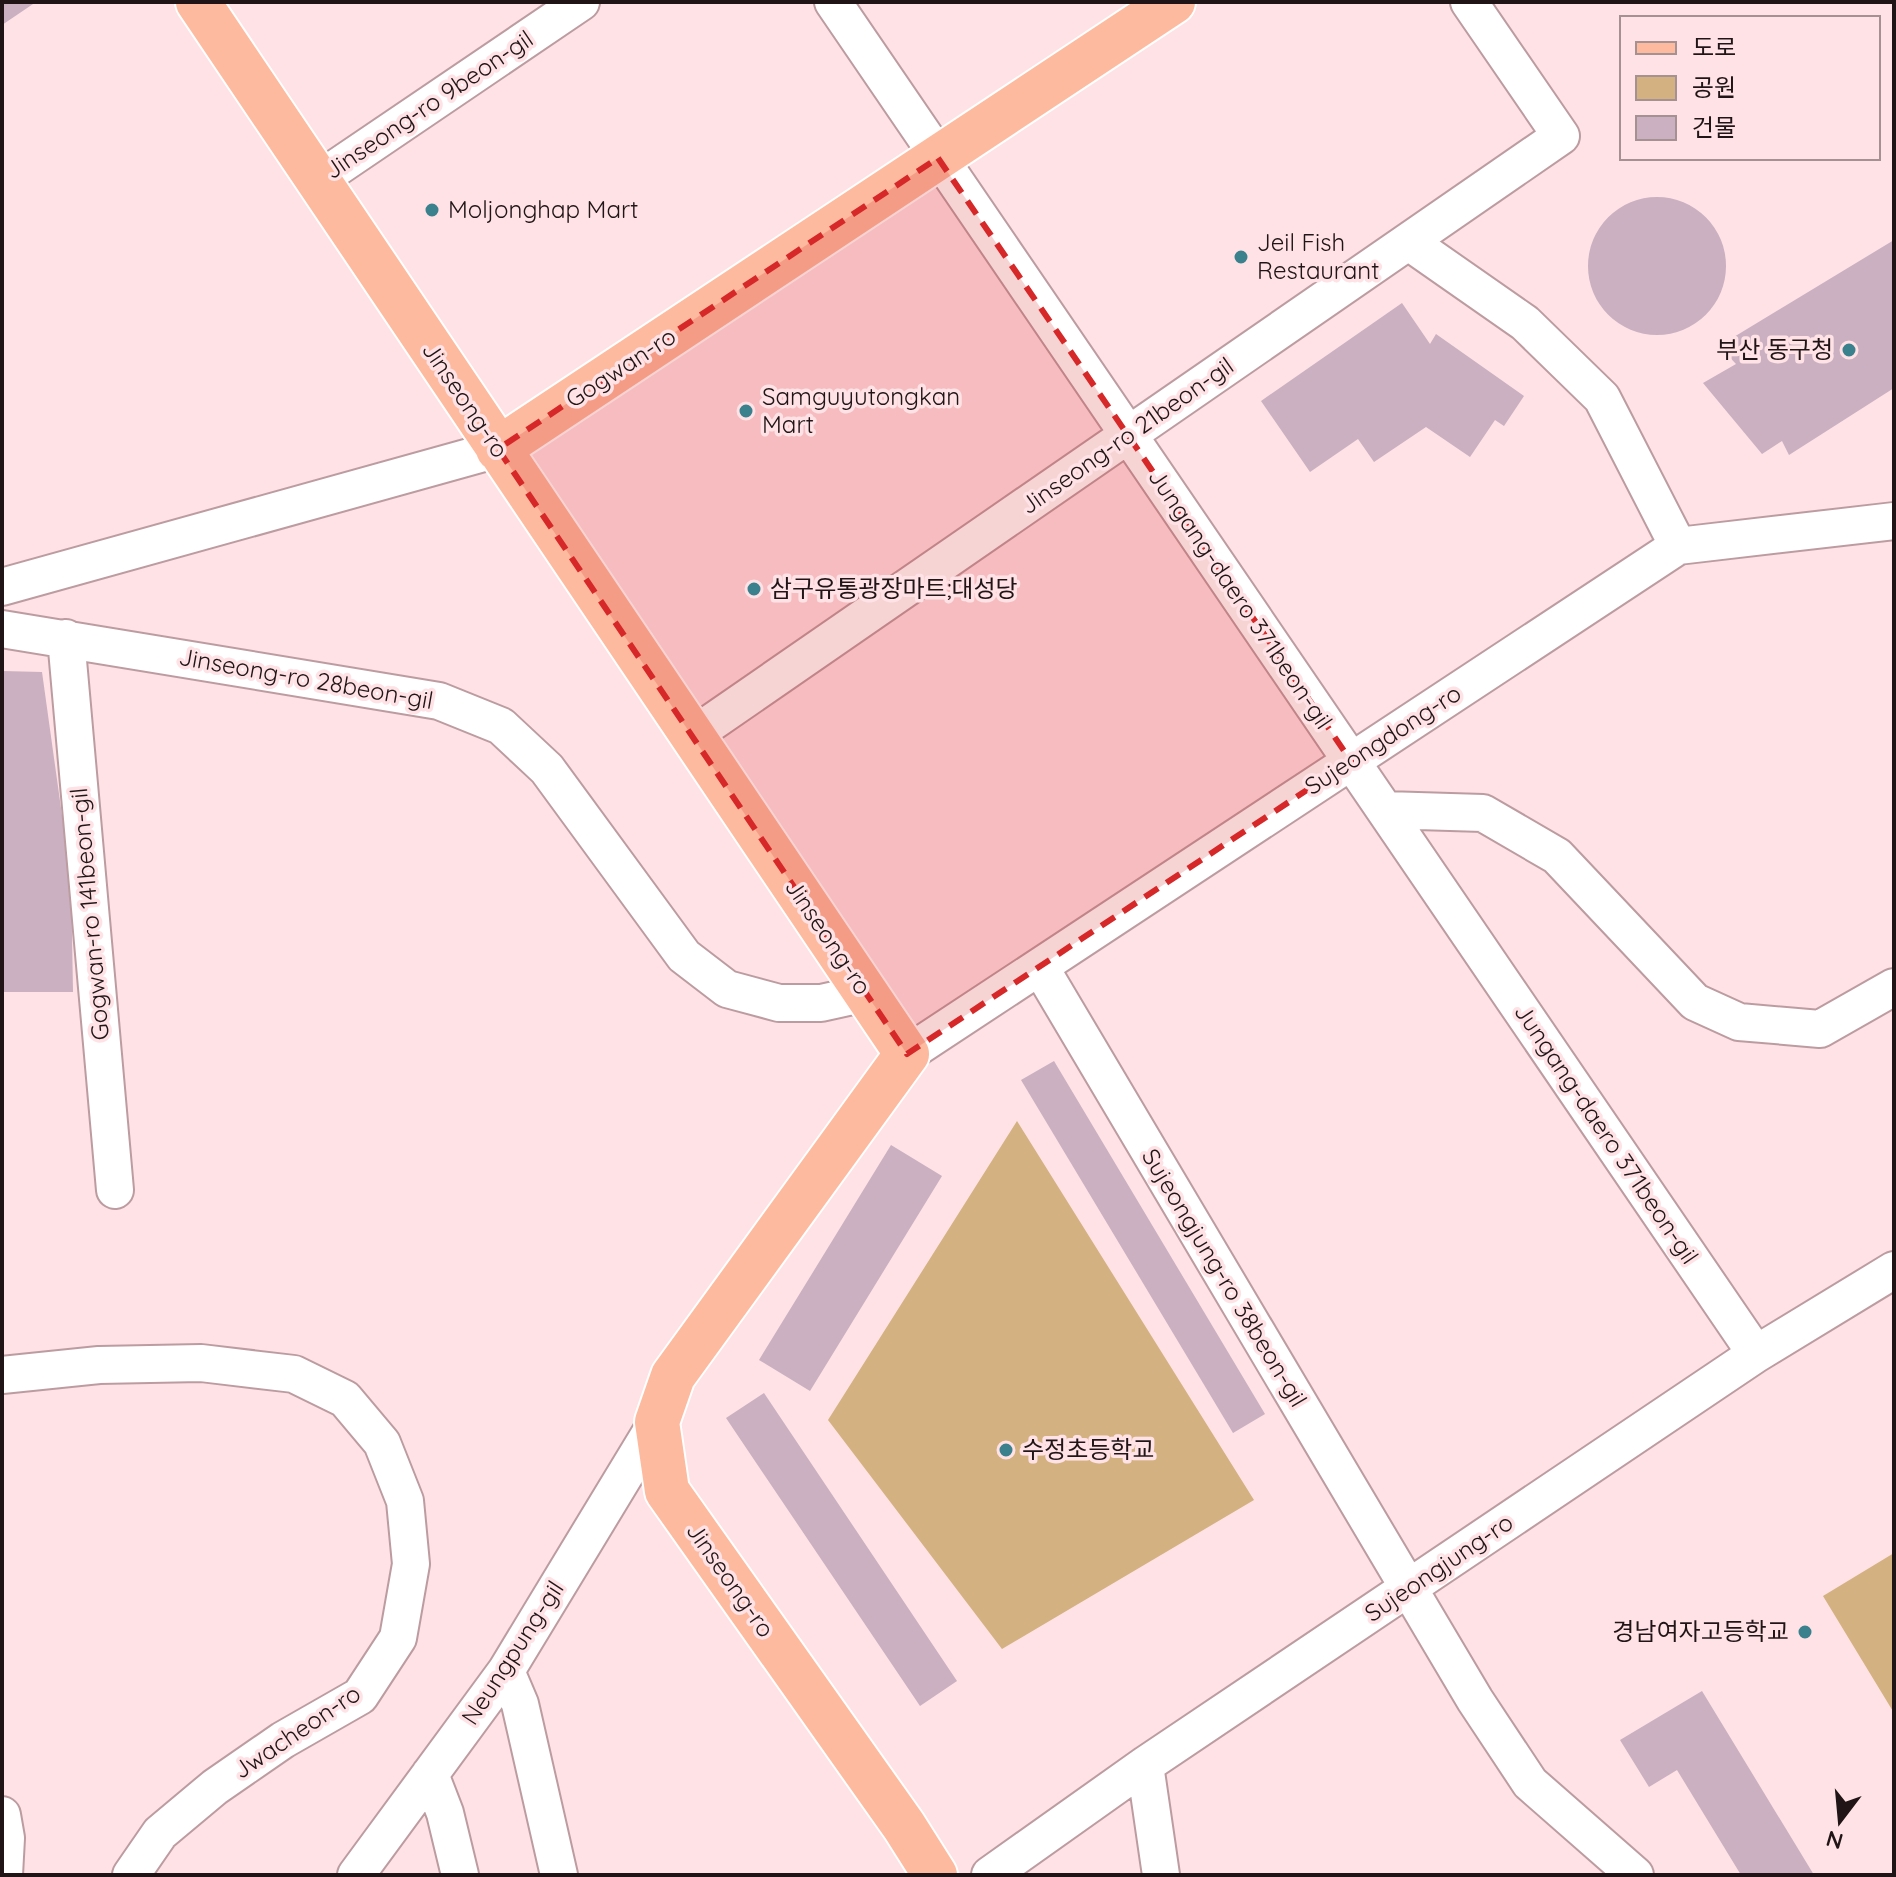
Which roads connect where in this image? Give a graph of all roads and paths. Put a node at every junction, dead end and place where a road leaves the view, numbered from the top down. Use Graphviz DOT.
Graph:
graph roads {
  1 [pos="198,2"];
  2 [pos="581,2"];
  3 [pos="833,2"];
  4 [pos="1173,2"];
  5 [pos="1469,2"];
  6 [pos="938,158"];
  7 [pos="317,181"];
  8 [pos="1409,242"];
  9 [pos="1128,435"];
  10 [pos="498,449"];
  11 [pos="1894,521"];
  12 [pos="1678,546"];
  13 [pos="2,587"];
  14 [pos="2,629"];
  15 [pos="66,638"];
  16 [pos="692,736"];
  17 [pos="1351,761"];
  18 [pos="1385,810"];
  19 [pos="1040,967"];
  20 [pos="1894,987"];
  21 [pos="866,993"];
  22 [pos="907,1054"];
  23 [pos="115,1190"];
  24 [pos="1894,1270"];
  25 [pos="1756,1354"];
  26 [pos="2,1375"];
  27 [pos="657,1422"];
  28 [pos="1409,1589"];
  29 [pos="506,1671"];
  30 [pos="1145,1765"];
  31 [pos="430,1774"];
  32 [pos="2,1815"];
  33 [pos="4,1875"];
  34 [pos="131,1875"];
  35 [pos="356,1875"];
  36 [pos="460,1875"];
  37 [pos="559,1875"];
  38 [pos="935,1875"];
  39 [pos="990,1875"];
  40 [pos="1161,1875"];
  41 [pos="1635,1875"];
  1 -- 7 [label="main road, Jinseong-ro"];
  2 -- 7 [label="street, Jinseong-ro 9beon-gil"];
  3 -- 6 [label="street, Jungang-daero 371beon-gil"];
  4 -- 6 [label="main road, Gogwan-ro"];
  5 -- 8 [label="street, Jinseong-ro 21beon-gil"];
  6 -- 9 [label="street, Jungang-daero 371beon-gil"];
  6 -- 10 [label="main road, Gogwan-ro"];
  7 -- 10 [label="main road, Jinseong-ro"];
  8 -- 9 [label="street, Jinseong-ro 21beon-gil"];
  8 -- 12 [label="street"];
  9 -- 16 [label="street, Jinseong-ro 21beon-gil"];
  9 -- 17 [label="street, Jungang-daero 371beon-gil"];
  10 -- 13 [label="street, Gogwan-ro"];
  10 -- 16 [label="main road, Jinseong-ro"];
  11 -- 12 [label="street, Sujeongdong-ro"];
  12 -- 17 [label="street, Sujeongdong-ro"];
  14 -- 15 [label="street, Jinseong-ro 28beon-gil"];
  15 -- 21 [label="street, Jinseong-ro 28beon-gil"];
  15 -- 23 [label="street, Gogwan-ro 141beon-gil"];
  16 -- 21 [label="main road, Jinseong-ro"];
  17 -- 18 [label="street, Jungang-daero 371beon-gil"];
  17 -- 19 [label="street, Sujeongdong-ro"];
  18 -- 20 [label="street"];
  18 -- 25 [label="street, Jungang-daero 371beon-gil"];
  19 -- 22 [label="street, Sujeongdong-ro"];
  19 -- 28 [label="street, Sujeongjung-ro 38beon-gil"];
  21 -- 22 [label="main road, Jinseong-ro"];
  22 -- 27 [label="main road, Jinseong-ro"];
  24 -- 25 [label="street, Sujeongjung-ro"];
  25 -- 28 [label="street, Sujeongjung-ro"];
  26 -- 34 [label="street, Jwacheon-ro"];
  27 -- 29 [label="street, Neungpung-gil"];
  27 -- 38 [label="main road, Jinseong-ro"];
  28 -- 30 [label="street, Sujeongjung-ro"];
  28 -- 41 [label="street, Sujeongjung-ro 38beon-gil"];
  29 -- 31 [label="street, Neungpung-gil"];
  29 -- 37 [label="street"];
  30 -- 39 [label="street, Sujeongjung-ro"];
  30 -- 40 [label="street"];
  31 -- 35 [label="street, Neungpung-gil"];
  31 -- 36 [label="street"];
  32 -- 33 [label="street"];
}
